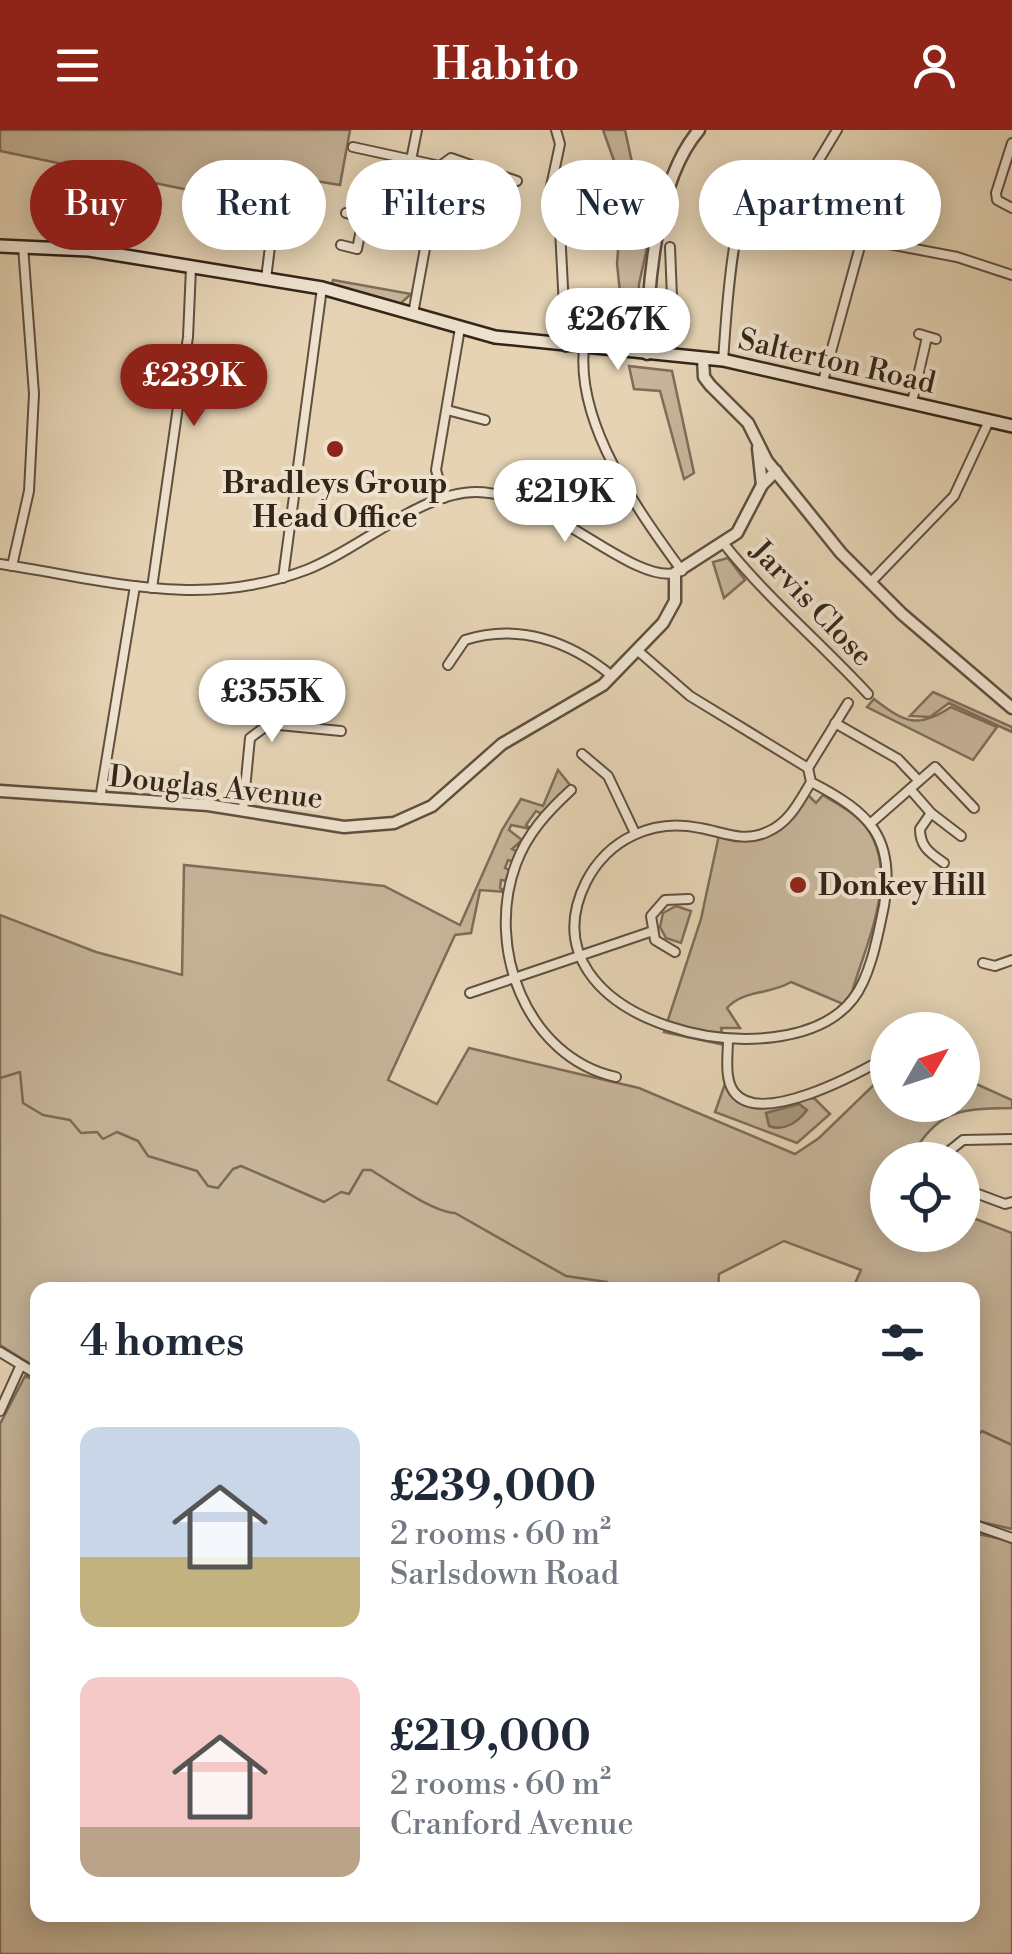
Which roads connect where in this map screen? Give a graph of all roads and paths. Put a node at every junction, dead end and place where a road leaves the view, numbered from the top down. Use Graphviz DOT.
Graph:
graph roads {
  1 [pos="417,130"];
  2 [pos="556,130"];
  3 [pos="837,130"];
  4 [pos="693,133"];
  5 [pos="1012,143"];
  6 [pos="353,147"];
  7 [pos="412,160"];
  8 [pos="1012,208"];
  9 [pos="341,245"];
  10 [pos="0,246"];
  11 [pos="23,246"];
  12 [pos="346,246"];
  13 [pos="270,250"];
  14 [pos="425,250"];
  15 [pos="670,250"];
  16 [pos="192,268"];
  17 [pos="1012,275"];
  18 [pos="266,280"];
  19 [pos="648,287"];
  20 [pos="669,287"];
  21 [pos="322,288"];
  22 [pos="413,314"];
  23 [pos="672,323"];
  24 [pos="460,328"];
  25 [pos="927,337"];
  26 [pos="566,347"];
  27 [pos="584,348"];
  28 [pos="647,354"];
  29 [pos="703,358"];
  30 [pos="724,360"];
  31 [pos="823,381"];
  32 [pos="912,402"];
  33 [pos="446,410"];
  34 [pos="485,420"];
  35 [pos="989,421"];
  36 [pos="1011,424"];
  37 [pos="758,447"];
  38 [pos="776,472"];
  39 [pos="762,485"];
  40 [pos="444,498"];
  41 [pos="724,544"];
  42 [pos="0,564"];
  43 [pos="12,566"];
  44 [pos="679,572"];
  45 [pos="283,578"];
  46 [pos="871,582"];
  47 [pos="135,586"];
  48 [pos="152,588"];
  49 [pos="637,650"];
  50 [pos="448,665"];
  51 [pos="612,676"];
  52 [pos="1012,691"];
  53 [pos="868,694"];
  54 [pos="848,703"];
  55 [pos="1008,705"];
  56 [pos="835,723"];
  57 [pos="341,731"];
  58 [pos="582,754"];
  59 [pos="944,758"];
  60 [pos="934,767"];
  61 [pos="808,768"];
  62 [pos="918,780"];
  63 [pos="811,782"];
  64 [pos="910,789"];
  65 [pos="571,790"];
  66 [pos="0,792"];
  67 [pos="100,799"];
  68 [pos="974,808"];
  69 [pos="243,810"];
  70 [pos="930,814"];
  71 [pos="871,823"];
  72 [pos="635,834"];
  73 [pos="961,836"];
  74 [pos="944,863"];
  75 [pos="689,899"];
  76 [pos="650,932"];
  77 [pos="675,952"];
  78 [pos="581,955"];
  79 [pos="1012,960"];
  80 [pos="983,963"];
  81 [pos="514,978"];
  82 [pos="470,993"];
  83 [pos="728,1039"];
  84 [pos="870,1066"];
  85 [pos="616,1077"];
  86 [pos="1012,1139"];
  87 [pos="960,1142"];
  88 [pos="980,1195"];
  89 [pos="1012,1202"];
  90 [pos="0,1352"];
  91 [pos="20,1367"];
  92 [pos="30,1371"];
  93 [pos="0,1411"];
  94 [pos="980,1527"];
  95 [pos="1012,1538"];
  1 -- 7 [label="street"];
  2 -- 26 [label="street"];
  3 -- 30 [label="street"];
  4 -- 19 [label="street"];
  5 -- 8 [label="street"];
  6 -- 7 [label="street"];
  9 -- 12 [label="street"];
  10 -- 11 [label="main road, Salterton Road"];
  11 -- 16 [label="main road, Salterton Road"];
  11 -- 43 [label="street"];
  13 -- 18 [label="street"];
  14 -- 22 [label="street"];
  15 -- 20 [label="street"];
  16 -- 18 [label="main road, Salterton Road"];
  16 -- 48 [label="street"];
  17 -- 31 [label="street"];
  18 -- 21 [label="main road, Salterton Road"];
  19 -- 20 [label="street"];
  19 -- 28 [label="street"];
  20 -- 23 [label="street"];
  21 -- 22 [label="main road, Salterton Road"];
  21 -- 45 [label="street"];
  22 -- 24 [label="main road, Salterton Road"];
  24 -- 26 [label="main road, Salterton Road"];
  24 -- 33 [label="street"];
  25 -- 32 [label="street"];
  26 -- 27 [label="main road, Salterton Road"];
  27 -- 28 [label="main road, Salterton Road"];
  27 -- 44 [label="street"];
  28 -- 29 [label="main road, Salterton Road"];
  29 -- 30 [label="main road, Salterton Road"];
  29 -- 37 [label="street"];
  30 -- 31 [label="main road, Salterton Road"];
  31 -- 32 [label="main road, Salterton Road"];
  32 -- 35 [label="main road, Salterton Road"];
  33 -- 34 [label="street"];
  33 -- 40 [label="street"];
  35 -- 36 [label="main road, Salterton Road"];
  35 -- 46 [label="street"];
  37 -- 38 [label="street"];
  37 -- 39 [label="street"];
  38 -- 39 [label="street"];
  38 -- 46 [label="street"];
  39 -- 41 [label="street"];
  40 -- 44 [label="street"];
  40 -- 45 [label="street"];
  41 -- 44 [label="street"];
  41 -- 53 [label="street, Jarvis Close"];
  42 -- 43 [label="street"];
  43 -- 47 [label="street"];
  44 -- 49 [label="street, Douglas Avenue"];
  45 -- 48 [label="street"];
  46 -- 55 [label="street"];
  47 -- 48 [label="street"];
  47 -- 67 [label="street"];
  49 -- 51 [label="street, Douglas Avenue"];
  49 -- 61 [label="street"];
  50 -- 51 [label="street"];
  51 -- 69 [label="street, Douglas Avenue"];
  52 -- 55 [label="street"];
  54 -- 56 [label="street"];
  56 -- 61 [label="street"];
  56 -- 62 [label="street"];
  57 -- 69 [label="street"];
  58 -- 72 [label="street"];
  59 -- 60 [label="street"];
  60 -- 62 [label="street"];
  60 -- 68 [label="street"];
  61 -- 63 [label="street"];
  62 -- 64 [label="street"];
  63 -- 71 [label="street"];
  63 -- 72 [label="street"];
  64 -- 70 [label="street"];
  64 -- 71 [label="street"];
  65 -- 81 [label="street"];
  66 -- 67 [label="street, Douglas Avenue"];
  67 -- 69 [label="street, Douglas Avenue"];
  70 -- 73 [label="street"];
  70 -- 74 [label="street"];
  71 -- 83 [label="street"];
  72 -- 78 [label="street"];
  75 -- 76 [label="street"];
  76 -- 77 [label="street"];
  76 -- 78 [label="street"];
  78 -- 81 [label="street"];
  78 -- 83 [label="street"];
  79 -- 80 [label="street"];
  81 -- 82 [label="street"];
  81 -- 85 [label="street"];
  83 -- 84 [label="street"];
  86 -- 87 [label="street"];
  88 -- 89 [label="street"];
  90 -- 91 [label="street"];
  91 -- 92 [label="street"];
  91 -- 93 [label="street"];
  94 -- 95 [label="street"];
}
